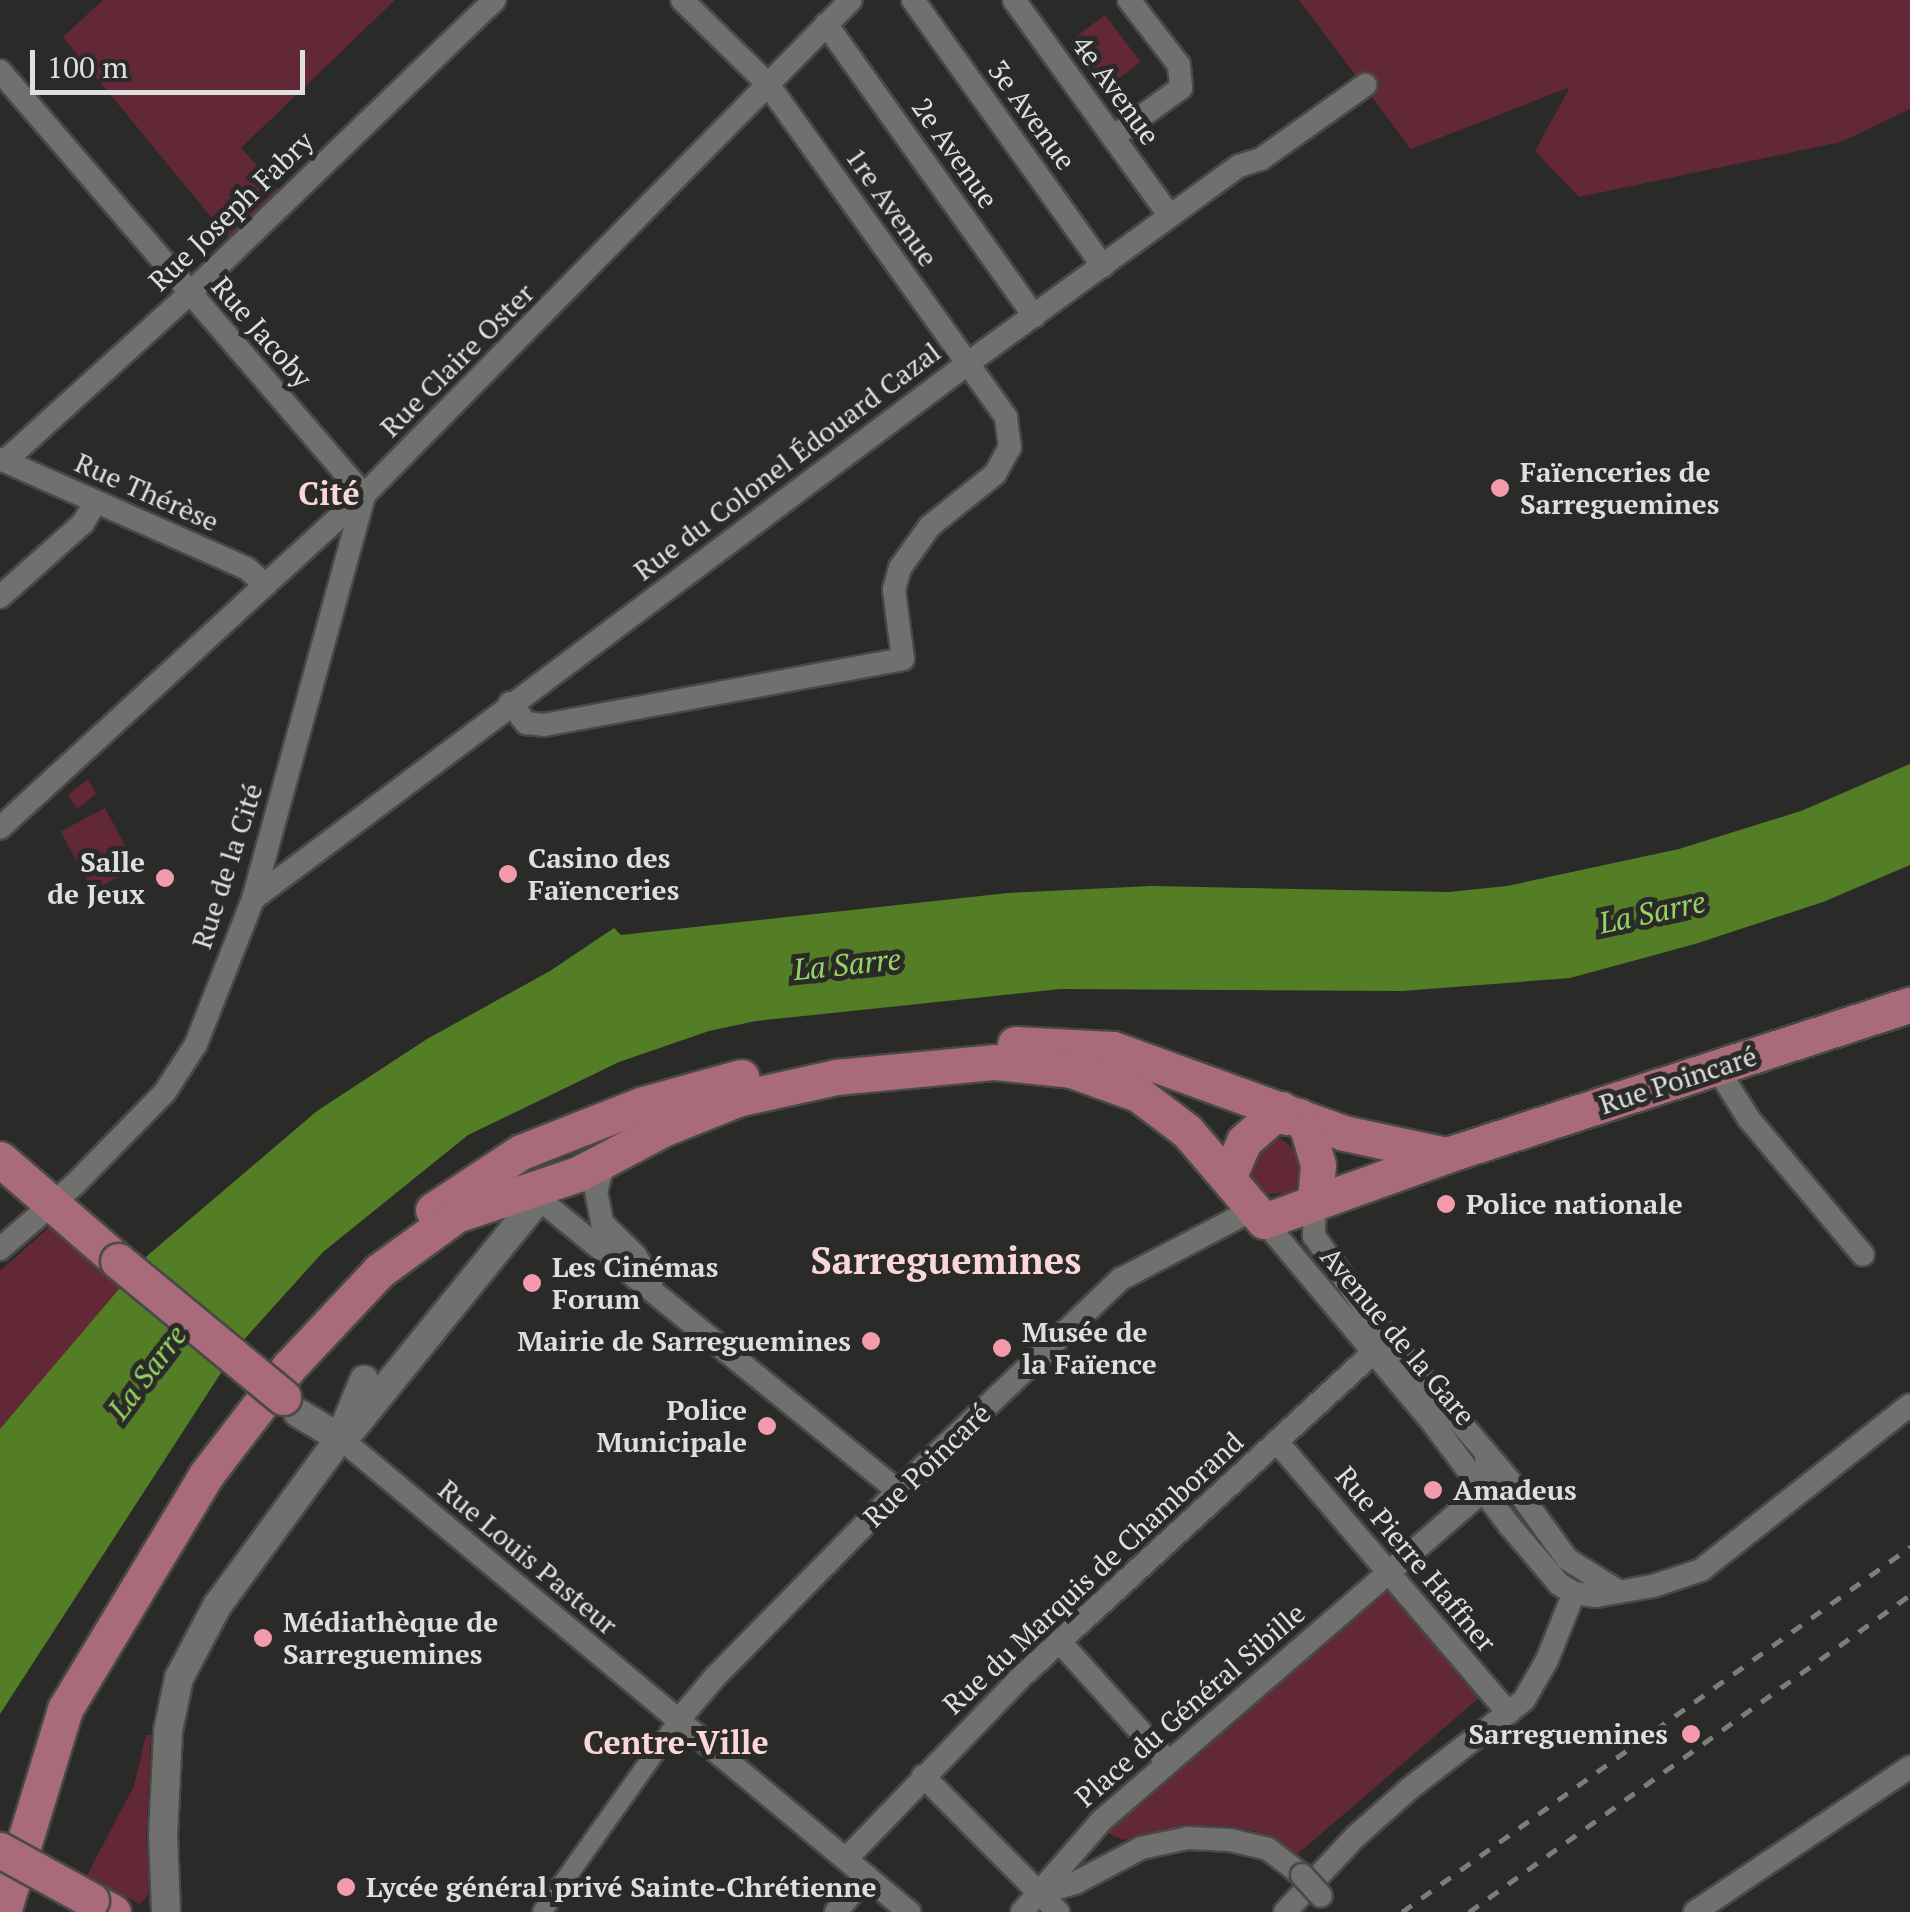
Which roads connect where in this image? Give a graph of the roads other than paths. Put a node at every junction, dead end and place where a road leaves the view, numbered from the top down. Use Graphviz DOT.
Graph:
graph roads {
  1 [pos="496,0"];
  2 [pos="682,0"];
  3 [pos="851,0"];
  4 [pos="913,0"];
  5 [pos="1014,0"];
  6 [pos="1128,0"];
  7 [pos="826,24"];
  8 [pos="0,71"];
  9 [pos="768,84"];
  10 [pos="1365,85"];
  11 [pos="1113,138"];
  12 [pos="1170,216"];
  13 [pos="1103,266"];
  14 [pos="189,294"];
  15 [pos="1034,316"];
  16 [pos="967,364"];
  17 [pos="2,460"];
  18 [pos="364,495"];
  19 [pos="95,502"];
  20 [pos="266,585"];
  21 [pos="0,596"];
  22 [pos="510,703"];
  23 [pos="0,828"];
  24 [pos="253,899"];
  25 [pos="1910,1006"];
  26 [pos="1717,1068"];
  27 [pos="1296,1124"];
  28 [pos="1447,1155"];
  29 [pos="0,1159"];
  30 [pos="605,1160"];
  31 [pos="1228,1178"];
  32 [pos="535,1190"];
  33 [pos="51,1203"];
  34 [pos="1315,1203"];
  35 [pos="1259,1215"];
  36 [pos="0,1249"];
  37 [pos="1863,1254"];
  38 [pos="647,1275"];
  39 [pos="661,1296"];
  40 [pos="1381,1346"];
  41 [pos="364,1380"];
  42 [pos="290,1405"];
  43 [pos="1910,1405"];
  44 [pos="340,1438"];
  45 [pos="1278,1443"];
  46 [pos="1486,1457"];
  47 [pos="898,1491"];
  48 [pos="1484,1491"];
  49 [pos="1388,1572"];
  50 [pos="1615,1589"];
  51 [pos="1574,1594"];
  52 [pos="1060,1642"];
  53 [pos="1509,1712"];
  54 [pos="677,1722"];
  55 [pos="1168,1762"];
  56 [pos="1910,1767"];
  57 [pos="923,1776"];
  58 [pos="0,1854"];
  59 [pos="846,1859"];
  60 [pos="866,1876"];
  61 [pos="1042,1892"];
  62 [pos="102,1906"];
  63 [pos="2,1912"];
  64 [pos="166,1912"];
  65 [pos="542,1912"];
  66 [pos="836,1912"];
  67 [pos="910,1912"];
  68 [pos="1022,1912"];
  69 [pos="1058,1912"];
  70 [pos="1285,1912"];
  71 [pos="1334,1912"];
  72 [pos="1695,1912"];
  1 -- 14 [label="street, Rue Joseph Fabry"];
  2 -- 9 [label="street, 1re Avenue"];
  3 -- 7 [label="street, Rue Claire Oster"];
  4 -- 13 [label="street, 3e Avenue"];
  5 -- 11 [label="street, 4e Avenue"];
  6 -- 11 [label="street"];
  7 -- 9 [label="street, Rue Claire Oster"];
  7 -- 15 [label="street, 2e Avenue"];
  8 -- 14 [label="street, Rue Jacoby"];
  9 -- 16 [label="street, 1re Avenue"];
  9 -- 18 [label="street, Rue Claire Oster"];
  10 -- 12 [label="street, Rue du Colonel Édouard Cazal"];
  11 -- 12 [label="street, 4e Avenue"];
  12 -- 13 [label="street, Rue du Colonel Édouard Cazal"];
  13 -- 15 [label="street, Rue du Colonel Édouard Cazal"];
  14 -- 17 [label="street, Rue Joseph Fabry"];
  14 -- 18 [label="street, Rue Jacoby"];
  15 -- 16 [label="street, Rue du Colonel Édouard Cazal"];
  16 -- 22 [label="street, Rue du Colonel Édouard Cazal"];
  16 -- 22 [label="street, 1re Avenue"];
  17 -- 19 [label="street, Rue Thérèse"];
  18 -- 20 [label="street, Rue Claire Oster"];
  18 -- 24 [label="street, Rue de la Cité"];
  19 -- 20 [label="street, Rue Thérèse"];
  19 -- 21 [label="street"];
  20 -- 23 [label="street, Rue Claire Oster"];
  22 -- 24 [label="street, Rue du Colonel Édouard Cazal"];
  24 -- 33 [label="street, Rue de la Cité"];
  25 -- 26 [label="main road, Rue Poincaré"];
  26 -- 28 [label="main road, Rue Poincaré"];
  26 -- 37 [label="street"];
  27 -- 28 [label="main road, Rue Poincaré"];
  27 -- 31 [label="main road"];
  27 -- 34 [label="main road"];
  27 -- 58 [label="main road, Rue Poincaré"];
  28 -- 34 [label="main road, Rue Poincaré"];
  29 -- 33 [label="main road"];
  30 -- 31 [label="main road"];
  30 -- 32 [label="main road"];
  30 -- 38 [label="street"];
  31 -- 35 [label="main road"];
  32 -- 38 [label="street"];
  32 -- 39 [label="street"];
  32 -- 44 [label="street"];
  32 -- 63 [label="main road"];
  33 -- 36 [label="street, Rue de la Cité"];
  33 -- 42 [label="main road, bridge"];
  34 -- 35 [label="main road, Rue Poincaré"];
  34 -- 40 [label="street, Avenue de la Gare"];
  35 -- 40 [label="street, Avenue de la Gare"];
  35 -- 47 [label="street, Rue Poincaré"];
  38 -- 39 [label="street"];
  39 -- 47 [label="street"];
  40 -- 45 [label="street, Rue du Marquis de Chamborand"];
  40 -- 46 [label="street, Avenue de la Gare"];
  40 -- 48 [label="street, Avenue de la Gare"];
  41 -- 44 [label="street"];
  42 -- 44 [label="street"];
  43 -- 50 [label="street"];
  44 -- 54 [label="street, Rue Louis Pasteur"];
  44 -- 64 [label="street"];
  45 -- 49 [label="street, Rue Pierre Haffner"];
  45 -- 52 [label="street, Rue du Marquis de Chamborand"];
  46 -- 48 [label="street, Avenue de la Gare"];
  46 -- 50 [label="street, Avenue de la Gare"];
  47 -- 54 [label="street, Rue Poincaré"];
  48 -- 49 [label="street, Place du Général Sibille"];
  48 -- 51 [label="street, Avenue de la Gare"];
  49 -- 53 [label="street, Rue Pierre Haffner"];
  49 -- 55 [label="street, Place du Général Sibille"];
  50 -- 51 [label="street"];
  51 -- 53 [label="street"];
  52 -- 55 [label="street"];
  52 -- 57 [label="street, Rue du Marquis de Chamborand"];
  53 -- 70 [label="street"];
  54 -- 59 [label="street, Rue Louis Pasteur"];
  54 -- 65 [label="street"];
  55 -- 61 [label="street, Place du Général Sibille"];
  56 -- 72 [label="street"];
  57 -- 59 [label="street, Rue du Marquis de Chamborand"];
  57 -- 61 [label="street"];
  58 -- 62 [label="main road, bridge"];
  59 -- 60 [label="street, Rue Louis Pasteur"];
  60 -- 66 [label="street"];
  60 -- 67 [label="street, Rue Louis Pasteur"];
  61 -- 68 [label="street, Place du Général Sibille"];
  61 -- 69 [label="street"];
  61 -- 71 [label="street, bridge"];
}
